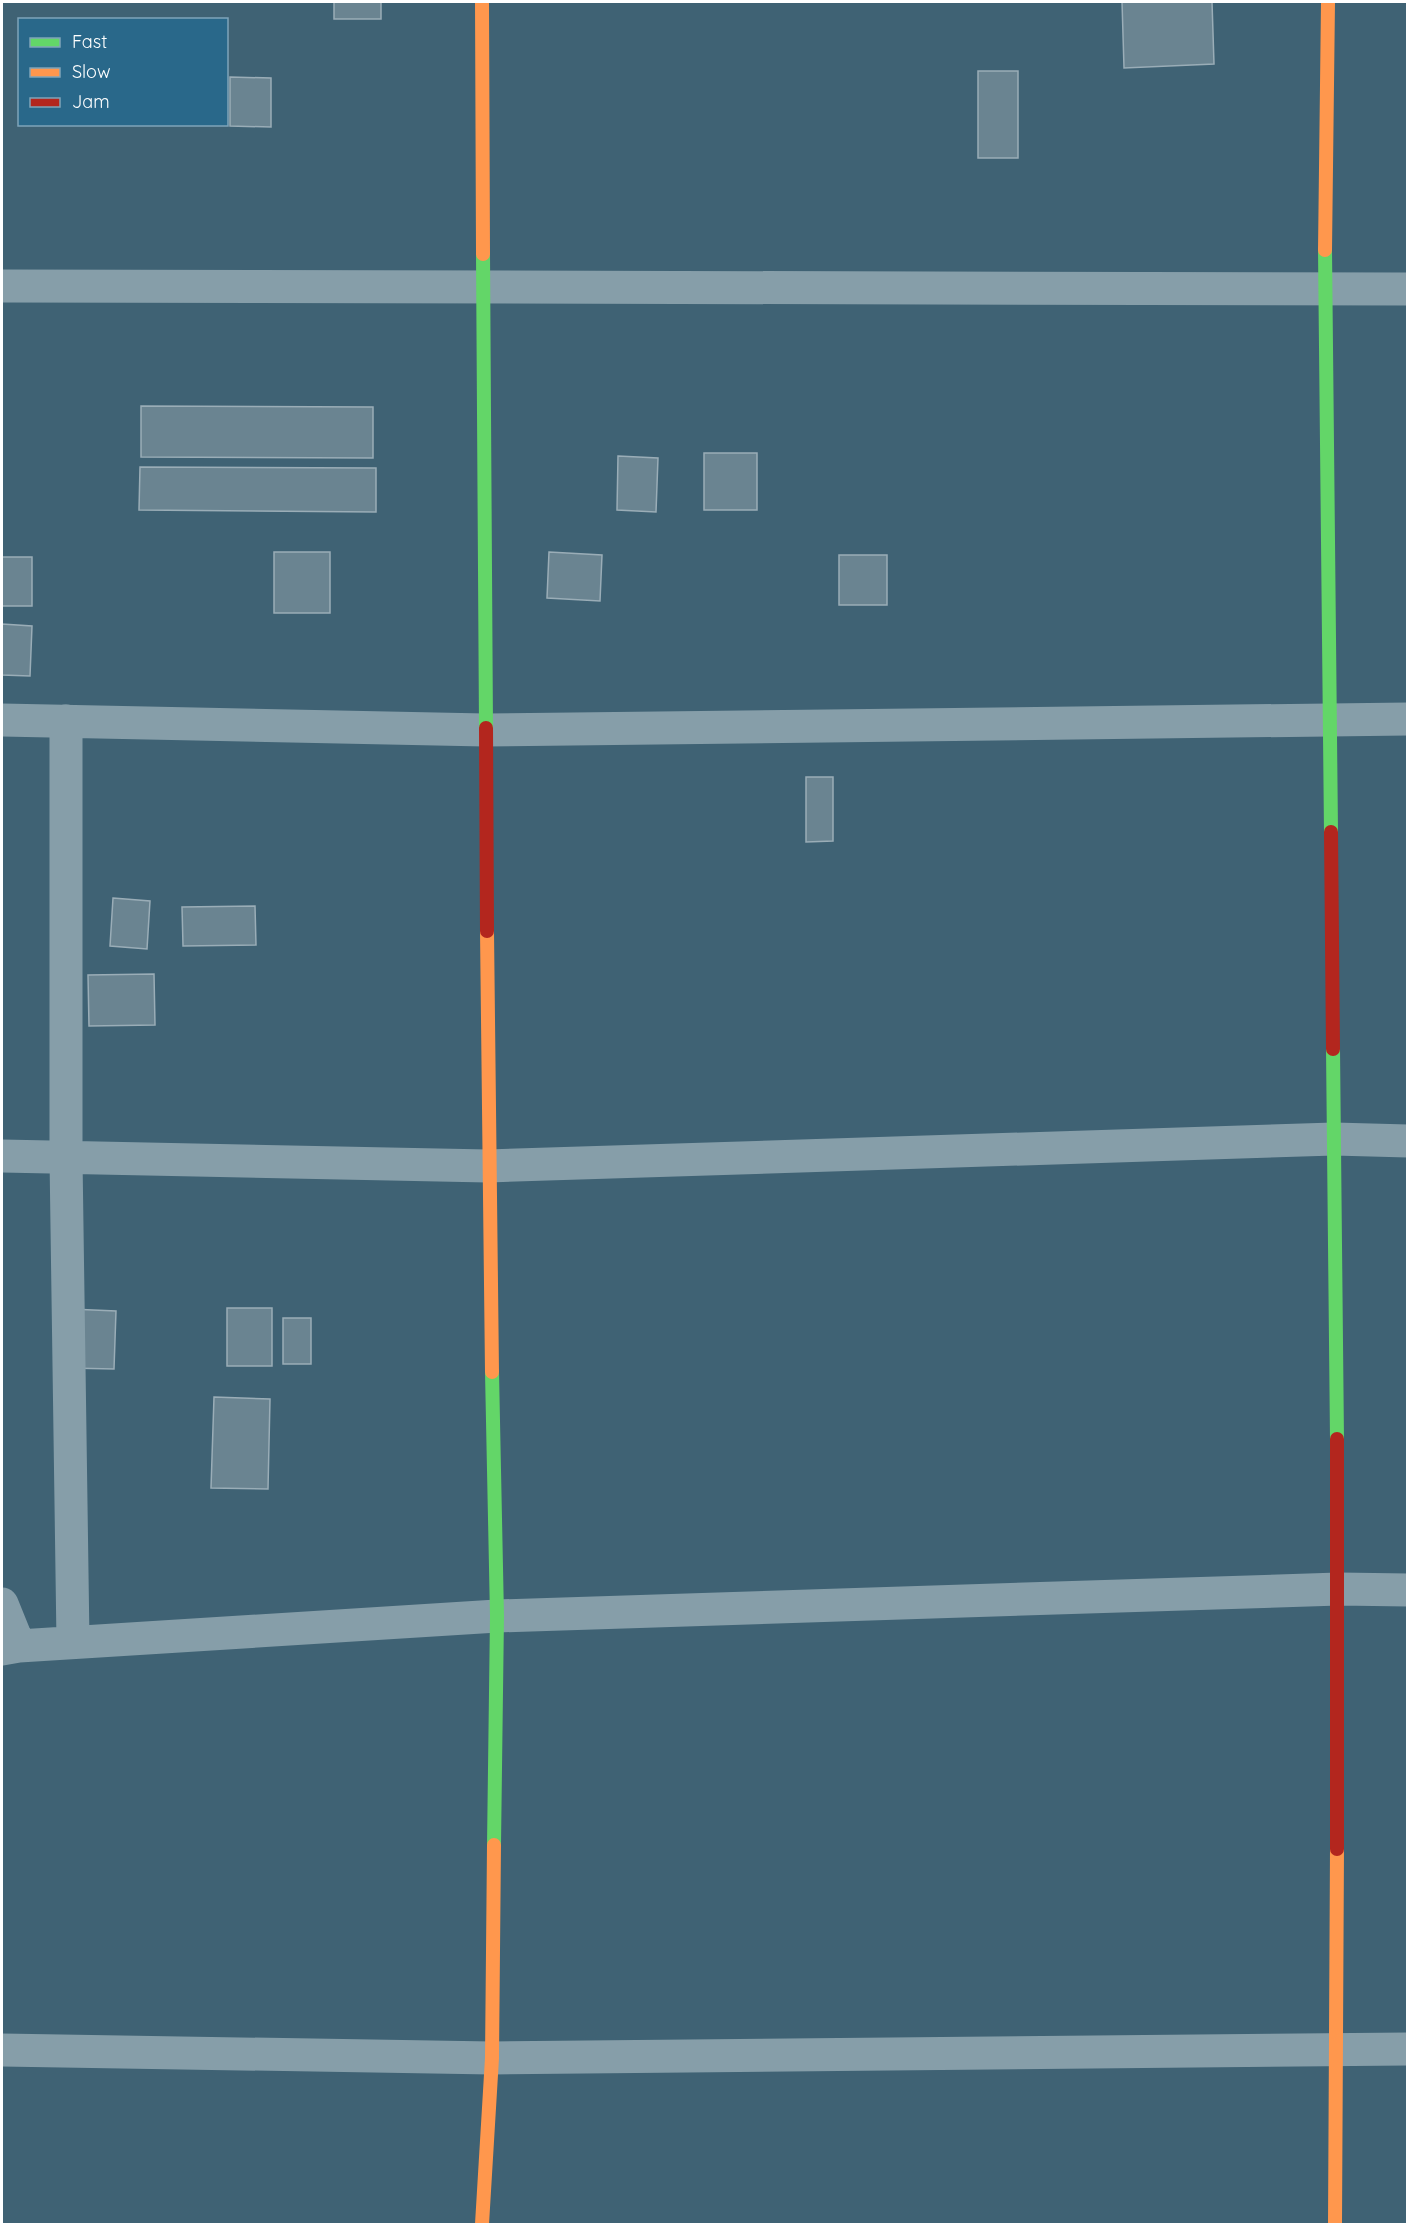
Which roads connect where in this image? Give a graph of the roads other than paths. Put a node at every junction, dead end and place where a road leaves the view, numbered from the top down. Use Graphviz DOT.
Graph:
graph roads {
  1 [pos="482,2"];
  2 [pos="1328,2"];
  3 [pos="2,286"];
  4 [pos="483,288"];
  5 [pos="1325,289"];
  6 [pos="1407,289"];
  7 [pos="1407,719"];
  8 [pos="2,720"];
  9 [pos="1330,720"];
  10 [pos="66,722"];
  11 [pos="485,730"];
  12 [pos="1334,1140"];
  13 [pos="1407,1141"];
  14 [pos="2,1156"];
  15 [pos="66,1158"];
  16 [pos="488,1166"];
  17 [pos="1339,1589"];
  18 [pos="1407,1590"];
  19 [pos="2,1604"];
  20 [pos="497,1616"];
  21 [pos="73,1642"];
  22 [pos="10,1647"];
  23 [pos="1336,2048"];
  24 [pos="1407,2049"];
  25 [pos="2,2050"];
  26 [pos="492,2058"];
  27 [pos="482,2224"];
  28 [pos="1335,2224"];
  1 -- 4 [label="street"];
  2 -- 5 [label="street"];
  3 -- 4 [label="street"];
  4 -- 5 [label="street"];
  4 -- 11 [label="street"];
  5 -- 6 [label="street"];
  5 -- 9 [label="street"];
  7 -- 9 [label="street"];
  8 -- 10 [label="street"];
  9 -- 11 [label="street"];
  9 -- 12 [label="street"];
  10 -- 11 [label="street"];
  10 -- 15 [label="street"];
  11 -- 16 [label="street"];
  12 -- 13 [label="street"];
  12 -- 16 [label="street"];
  12 -- 17 [label="street"];
  14 -- 15 [label="street"];
  15 -- 16 [label="street"];
  15 -- 21 [label="street"];
  16 -- 20 [label="street"];
  17 -- 18 [label="street"];
  17 -- 20 [label="street"];
  17 -- 23 [label="street"];
  19 -- 22 [label="street"];
  20 -- 21 [label="street"];
  20 -- 26 [label="street"];
  21 -- 22 [label="street"];
  23 -- 24 [label="street"];
  23 -- 26 [label="street"];
  23 -- 28 [label="street"];
  25 -- 26 [label="street"];
  26 -- 27 [label="street"];
}
